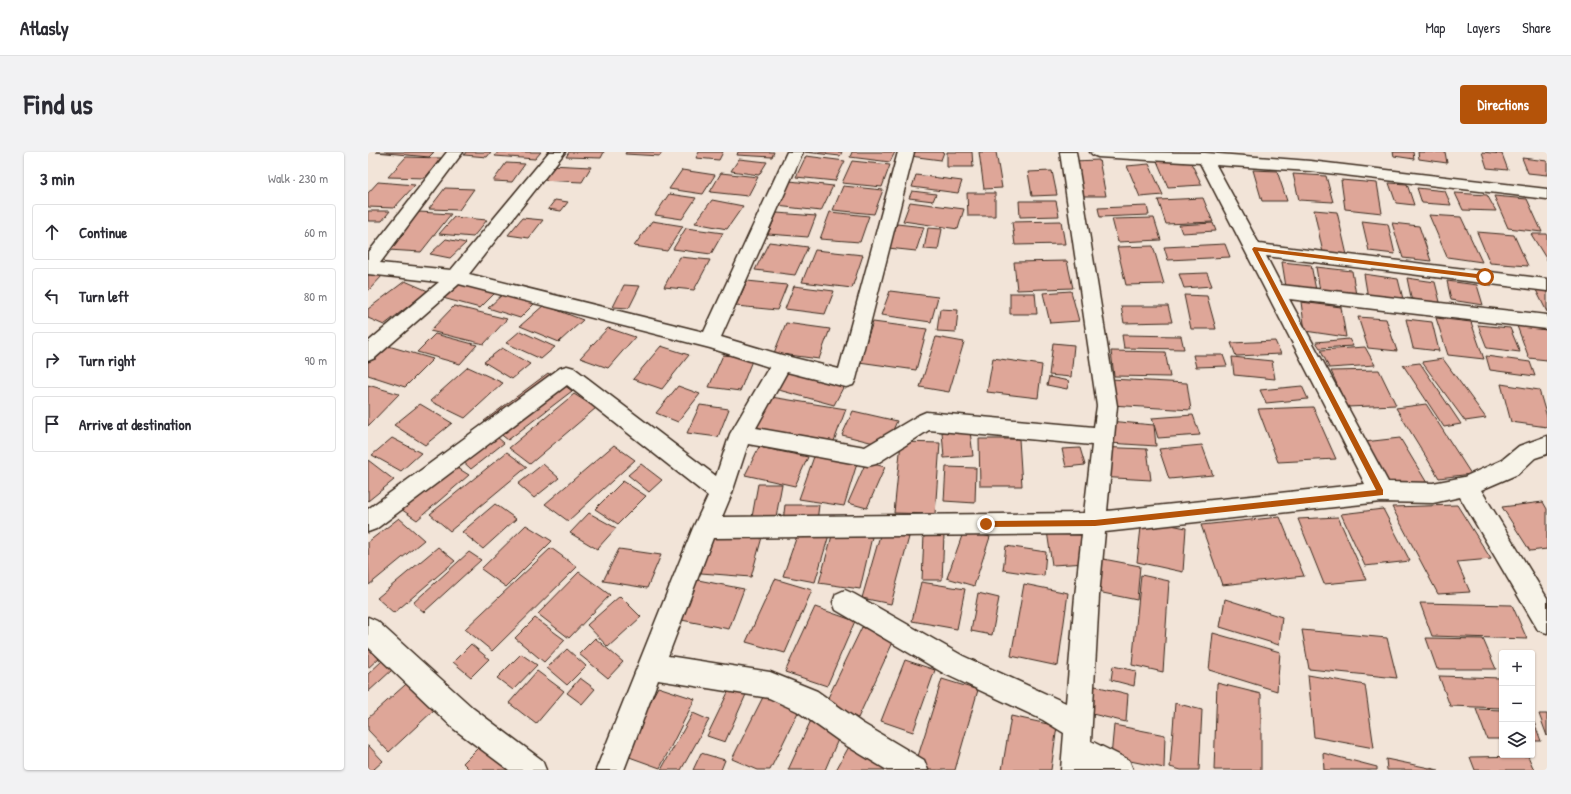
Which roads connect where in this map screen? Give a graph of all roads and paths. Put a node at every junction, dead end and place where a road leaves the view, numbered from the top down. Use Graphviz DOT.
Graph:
graph roads {
  1 [pos="455,152"];
  2 [pos="557,152"];
  3 [pos="795,152"];
  4 [pos="906,152"];
  5 [pos="1068,152"];
  6 [pos="1098,152"];
  7 [pos="1205,158"];
  8 [pos="1308,159"];
  9 [pos="1547,194"];
  10 [pos="1254,249"];
  11 [pos="368,267"];
  12 [pos="456,277"];
  13 [pos="1547,284"];
  14 [pos="1277,291"];
  15 [pos="1547,322"];
  16 [pos="710,341"];
  17 [pos="368,353"];
  18 [pos="782,363"];
  19 [pos="741,434"];
  20 [pos="1104,437"];
  21 [pos="1547,445"];
  22 [pos="1466,486"];
  23 [pos="1381,492"];
  24 [pos="721,493"];
  25 [pos="368,522"];
  26 [pos="1095,523"];
  27 [pos="705,528"];
  28 [pos="845,602"];
  29 [pos="1547,621"];
  30 [pos="368,630"];
  31 [pos="652,666"];
  32 [pos="1077,748"];
  33 [pos="532,770"];
  34 [pos="610,770"];
  35 [pos="914,770"];
  36 [pos="1119,770"];
  1 -- 11 [label="street"];
  2 -- 12 [label="street"];
  3 -- 16 [label="street"];
  4 -- 18 [label="street"];
  5 -- 20 [label="street"];
  6 -- 7 [label="street"];
  7 -- 8 [label="street"];
  7 -- 10 [label="street"];
  8 -- 9 [label="street"];
  10 -- 13 [label="street"];
  10 -- 14 [label="street"];
  11 -- 12 [label="street"];
  12 -- 16 [label="street"];
  12 -- 17 [label="street"];
  14 -- 15 [label="street"];
  14 -- 23 [label="street"];
  16 -- 18 [label="street"];
  18 -- 19 [label="street"];
  19 -- 20 [label="street"];
  19 -- 24 [label="street"];
  20 -- 26 [label="street"];
  21 -- 22 [label="street"];
  22 -- 23 [label="street"];
  22 -- 29 [label="street"];
  23 -- 26 [label="street"];
  24 -- 25 [label="street"];
  24 -- 27 [label="street"];
  26 -- 27 [label="street"];
  26 -- 32 [label="street"];
  27 -- 31 [label="street"];
  28 -- 32 [label="street"];
  30 -- 33 [label="street"];
  31 -- 34 [label="street"];
  31 -- 35 [label="street"];
  32 -- 36 [label="street"];
}
